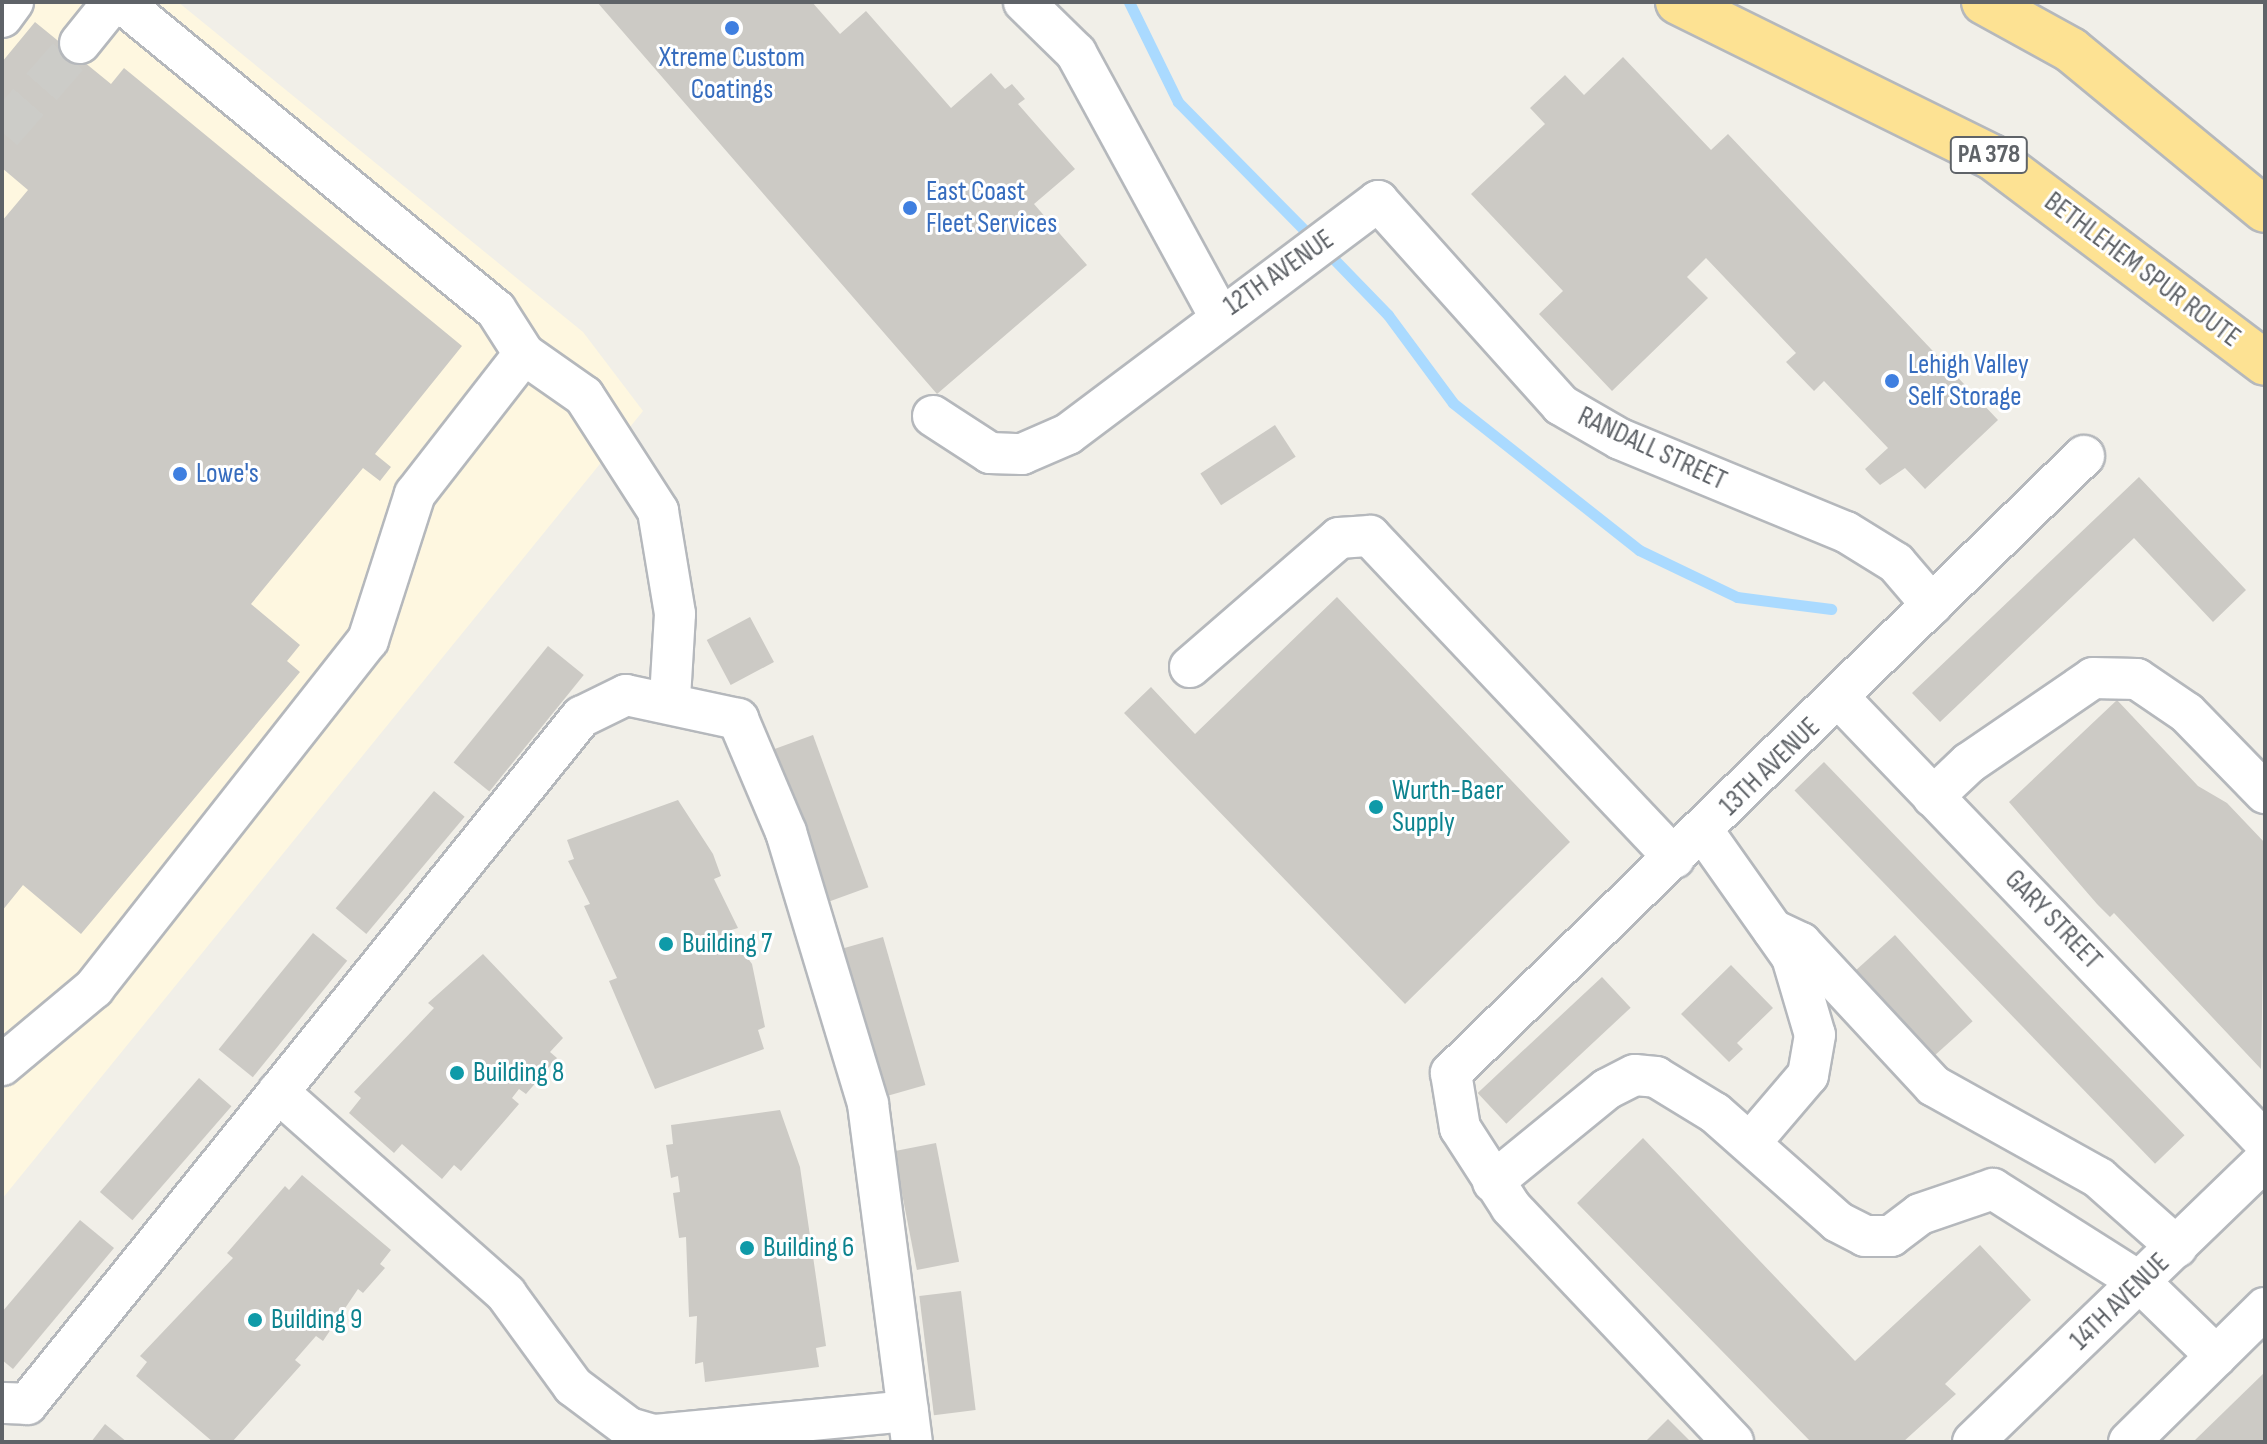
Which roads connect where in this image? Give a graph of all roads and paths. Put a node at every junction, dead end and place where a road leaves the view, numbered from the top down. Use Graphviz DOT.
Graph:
graph roads {
  1 [pos="13,2"];
  2 [pos="113,2"];
  3 [pos="121,2"];
  4 [pos="1024,2"];
  5 [pos="1678,2"];
  6 [pos="1984,2"];
  7 [pos="2,17"];
  8 [pos="80,43"];
  9 [pos="1378,201"];
  10 [pos="2265,210"];
  11 [pos="1219,315"];
  12 [pos="524,354"];
  13 [pos="2265,363"];
  14 [pos="933,416"];
  15 [pos="2084,456"];
  16 [pos="1932,605"];
  17 [pos="1190,667"];
  18 [pos="670,699"];
  19 [pos="1840,699"];
  20 [pos="2265,793"];
  21 [pos="1933,797"];
  22 [pos="1703,831"];
  23 [pos="1674,858"];
  24 [pos="1773,930"];
  25 [pos="2,1065"];
  26 [pos="278,1092"];
  27 [pos="2265,1142"];
  28 [pos="1750,1143"];
  29 [pos="2265,1160"];
  30 [pos="1493,1182"];
  31 [pos="2177,1247"];
  32 [pos="2141,1283"];
  33 [pos="2265,1308"];
  34 [pos="2216,1356"];
  35 [pos="2,1403"];
  36 [pos="910,1427"];
  37 [pos="1733,1442"];
  38 [pos="1973,1442"];
  39 [pos="2129,1442"];
  1 -- 7 [label="street"];
  2 -- 8 [label="street"];
  3 -- 12 [label="street"];
  4 -- 11 [label="street"];
  5 -- 13 [label="highway, BETHLEHEM SPUR ROUTE / PA 378"];
  6 -- 10 [label="highway"];
  9 -- 11 [label="street, 12TH AVENUE"];
  9 -- 16 [label="street, RANDALL STREET"];
  11 -- 14 [label="street, 12TH AVENUE"];
  12 -- 18 [label="street"];
  12 -- 25 [label="street"];
  15 -- 16 [label="street, 13TH AVENUE"];
  16 -- 19 [label="street, 13TH AVENUE"];
  17 -- 23 [label="street"];
  18 -- 26 [label="street"];
  18 -- 36 [label="street"];
  19 -- 21 [label="street, GARY STREET"];
  19 -- 22 [label="street, 13TH AVENUE"];
  20 -- 21 [label="street"];
  21 -- 27 [label="street, GARY STREET"];
  22 -- 23 [label="street, 13TH AVENUE"];
  22 -- 24 [label="street"];
  23 -- 30 [label="street, 13TH AVENUE"];
  24 -- 28 [label="street"];
  24 -- 31 [label="street"];
  26 -- 35 [label="street"];
  26 -- 36 [label="street"];
  28 -- 30 [label="street"];
  28 -- 32 [label="street"];
  29 -- 31 [label="street, 14TH AVENUE"];
  30 -- 37 [label="street"];
  31 -- 32 [label="street, 14TH AVENUE"];
  32 -- 34 [label="street"];
  32 -- 38 [label="street, 14TH AVENUE"];
  33 -- 34 [label="street"];
  34 -- 39 [label="street"];
}
